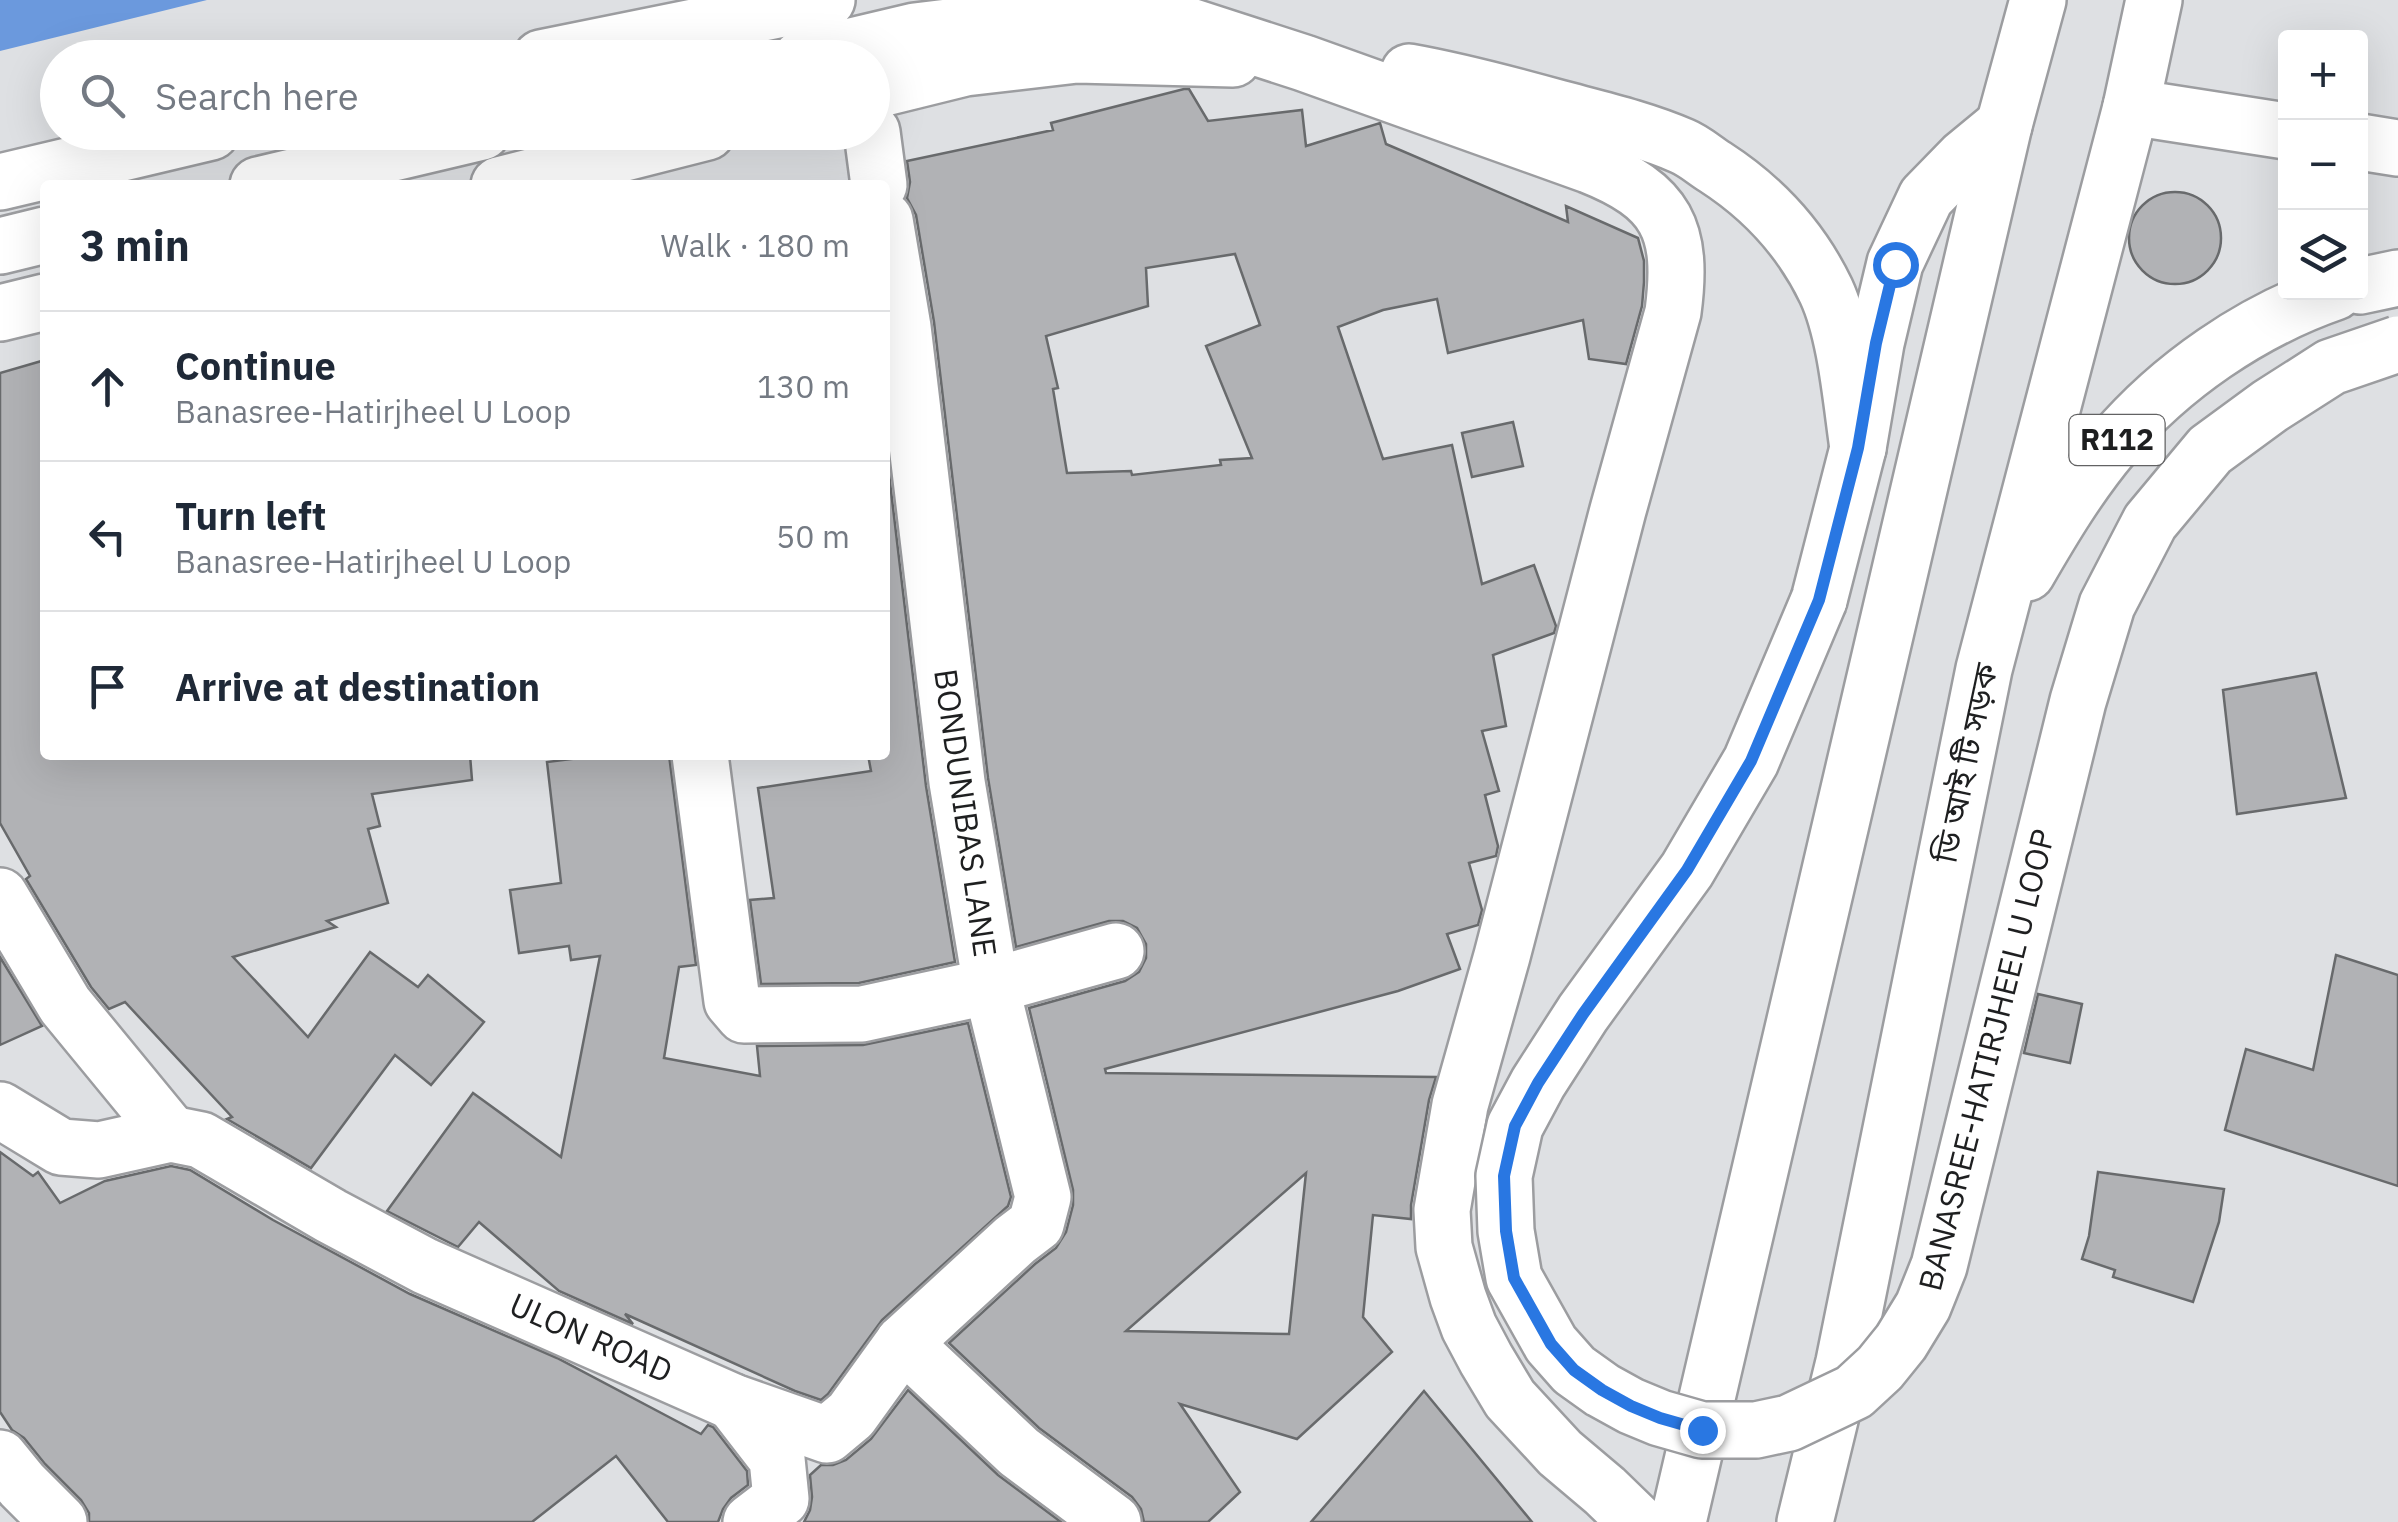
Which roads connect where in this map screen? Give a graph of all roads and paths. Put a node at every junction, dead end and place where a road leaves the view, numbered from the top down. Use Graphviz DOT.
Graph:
graph roads {
  1 [pos="827,0"];
  2 [pos="2038,0"];
  3 [pos="1151,3"];
  4 [pos="2153,5"];
  5 [pos="630,40"];
  6 [pos="877,40"];
  7 [pos="1304,63"];
  8 [pos="890,87"];
  9 [pos="2130,107"];
  10 [pos="2004,125"];
  11 [pos="2278,130"];
  12 [pos="2368,143"];
  13 [pos="2398,148"];
  14 [pos="135,150"];
  15 [pos="406,150"];
  16 [pos="637,150"];
  17 [pos="874,150"];
  18 [pos="279,180"];
  19 [pos="520,180"];
  20 [pos="878,180"];
  21 [pos="0,182"];
  22 [pos="40,236"];
  23 [pos="0,246"];
  24 [pos="2398,278"];
  25 [pos="890,281"];
  26 [pos="2368,284"];
  27 [pos="2311,300"];
  28 [pos="40,303"];
  29 [pos="0,314"];
  30 [pos="894,329"];
  31 [pos="2398,344"];
  32 [pos="1858,448"];
  33 [pos="1984,669"];
  34 [pos="701,760"];
  35 [pos="0,896"];
  36 [pos="1116,951"];
  37 [pos="990,986"];
  38 [pos="0,1110"];
  39 [pos="171,1134"];
  40 [pos="903,1342"];
  41 [pos="733,1402"];
  42 [pos="827,1435"];
  43 [pos="0,1458"];
  44 [pos="777,1505"];
  45 [pos="59,1522"];
  46 [pos="1113,1522"];
  47 [pos="1638,1522"];
  48 [pos="1678,1522"];
  49 [pos="1805,1522"];
  1 -- 5 [label="main road"];
  2 -- 10 [label="main road"];
  3 -- 6 [label="main road"];
  3 -- 7 [label="main road"];
  4 -- 9 [label="main road, ডি আই টি সড়ক"];
  7 -- 8 [label="main road"];
  7 -- 32 [label="main road"];
  7 -- 47 [label="main road"];
  9 -- 11 [label="main road"];
  9 -- 33 [label="main road, ডি আই টি সড়ক"];
  10 -- 32 [label="main road, BANASREE-HATIRJHEEL U LOOP"];
  10 -- 48 [label="main road"];
  12 -- 13 [label="main road"];
  14 -- 21 [label="main road"];
  15 -- 18 [label="main road"];
  16 -- 19 [label="main road"];
  17 -- 20 [label="main road"];
  22 -- 23 [label="main road"];
  24 -- 26 [label="main road"];
  25 -- 30 [label="main road, BONDUNIBAS LANE"];
  27 -- 33 [label="main road, R112"];
  28 -- 29 [label="main road"];
  30 -- 37 [label="main road, BONDUNIBAS LANE"];
  31 -- 32 [label="main road, BANASREE-HATIRJHEEL U LOOP, bridge"];
  33 -- 49 [label="main road, ডি আই টি সড়ক"];
  34 -- 37 [label="main road"];
  35 -- 39 [label="main road"];
  36 -- 37 [label="main road"];
  37 -- 40 [label="main road, BONDUNIBAS LANE"];
  38 -- 39 [label="main road"];
  39 -- 41 [label="main road, ULON ROAD"];
  40 -- 42 [label="main road"];
  40 -- 46 [label="main road"];
  41 -- 42 [label="main road, ULON ROAD"];
  41 -- 44 [label="main road"];
  42 -- 44 [label="main road"];
  43 -- 45 [label="main road"];
}
